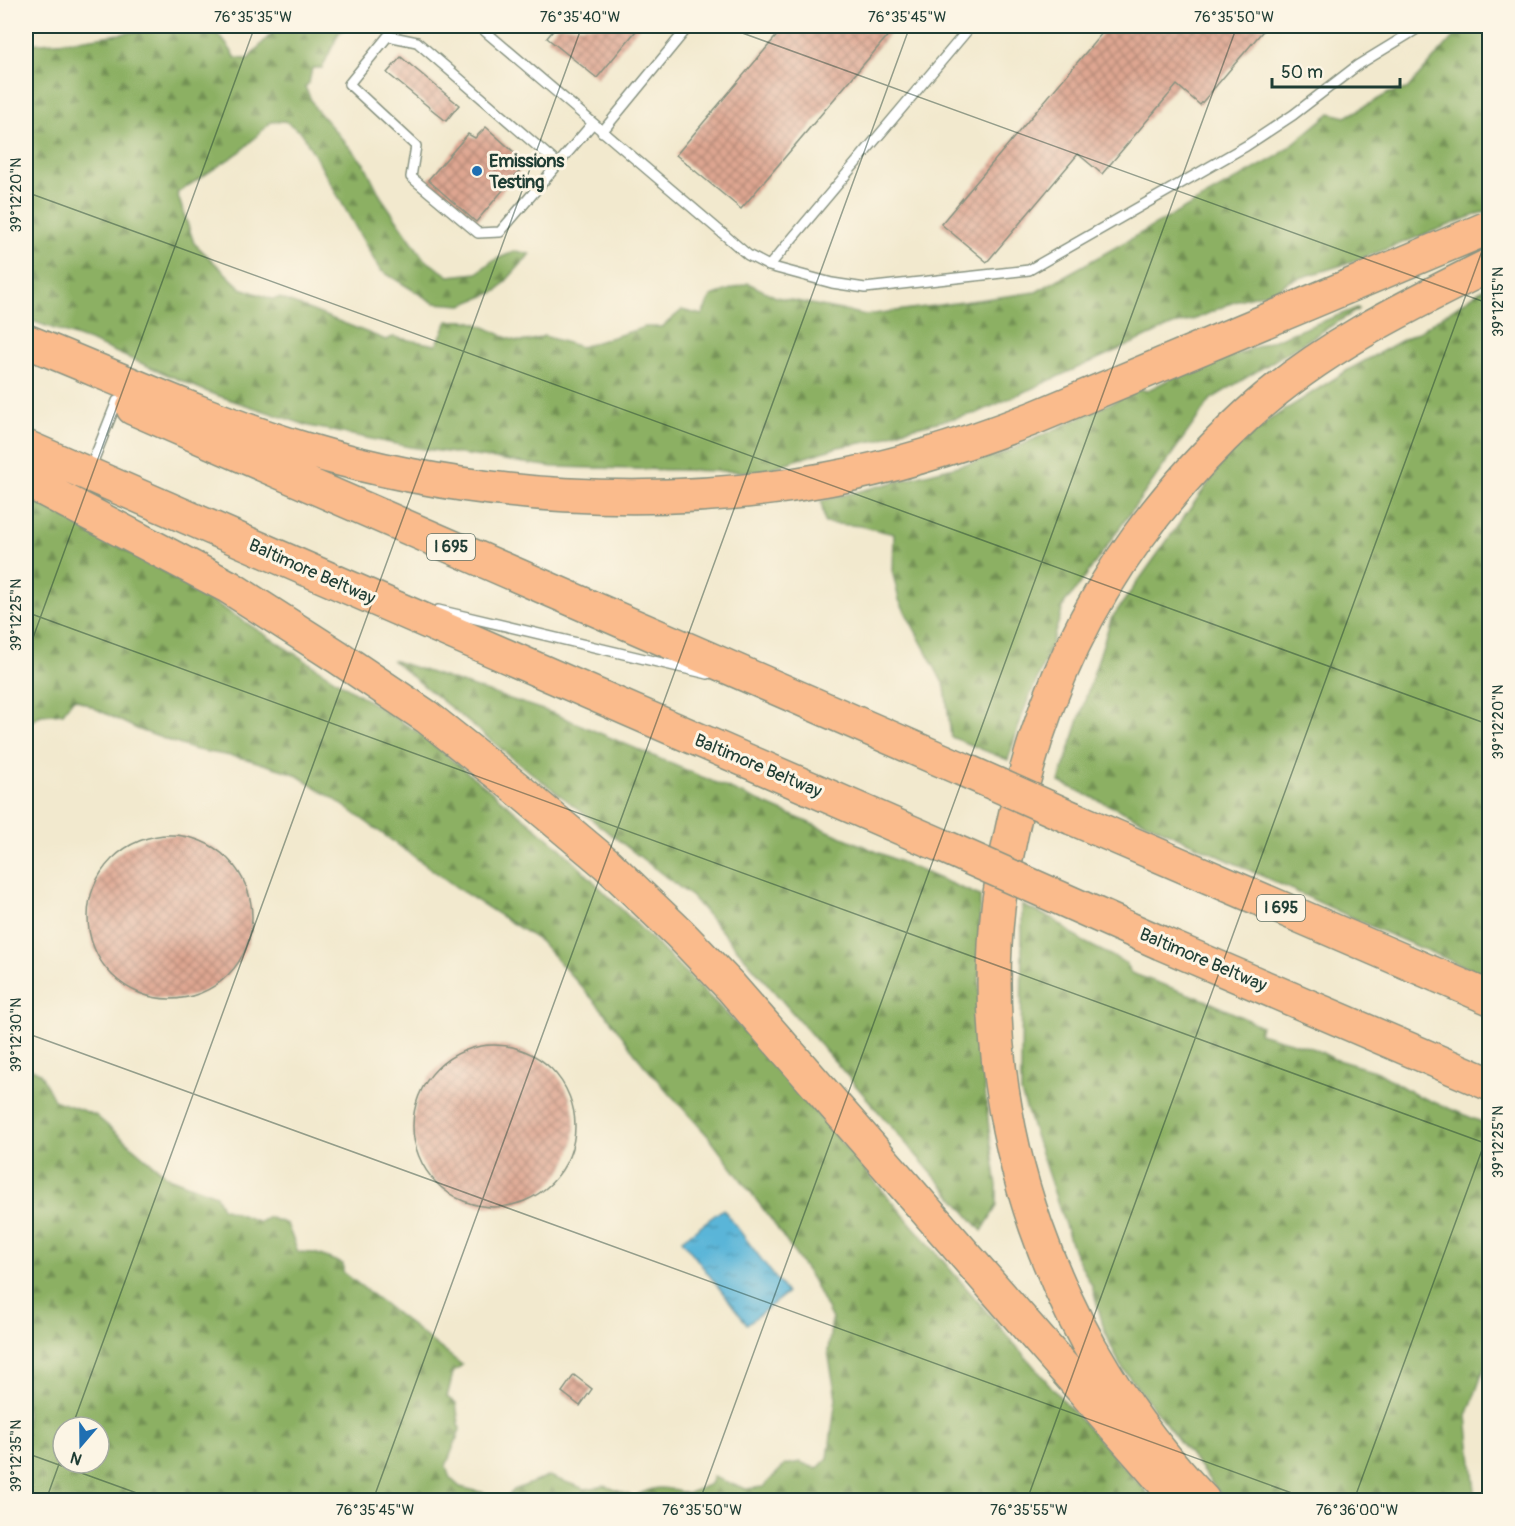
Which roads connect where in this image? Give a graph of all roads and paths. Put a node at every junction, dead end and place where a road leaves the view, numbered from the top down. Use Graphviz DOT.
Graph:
graph roads {
  1 [pos="479,26"];
  2 [pos="689,26"];
  3 [pos="971,26"];
  4 [pos="1422,26"];
  5 [pos="593,123"];
  6 [pos="602,132"];
  7 [pos="558,164"];
  8 [pos="1490,227"];
  9 [pos="1490,265"];
  10 [pos="769,266"];
  11 [pos="26,341"];
  12 [pos="26,362"];
  13 [pos="117,401"];
  14 [pos="26,447"];
  15 [pos="88,474"];
  16 [pos="26,480"];
  17 [pos="356,591"];
  18 [pos="414,605"];
  19 [pos="426,608"];
  20 [pos="716,676"];
  21 [pos="728,679"];
  22 [pos="786,693"];
  23 [pos="1490,998"];
  24 [pos="1482,1082"];
  25 [pos="1179,1500"];
  26 [pos="1203,1500"];
  1 -- 5 [label="lane"];
  2 -- 6 [label="lane"];
  3 -- 10 [label="lane"];
  4 -- 10 [label="lane"];
  5 -- 6 [label="lane"];
  5 -- 7 [label="lane"];
  6 -- 10 [label="lane"];
  7 -- 7 [label="lane"];
  8 -- 11 [label="highway"];
  9 -- 26 [label="highway"];
  12 -- 13 [label="highway, I 695"];
  13 -- 15 [label="lane"];
  13 -- 22 [label="highway, I 695"];
  14 -- 15 [label="highway, Baltimore Beltway"];
  15 -- 17 [label="highway, Baltimore Beltway"];
  16 -- 25 [label="highway"];
  17 -- 18 [label="lane"];
  17 -- 24 [label="highway, Baltimore Beltway, bridge"];
  19 -- 20 [label="lane"];
  21 -- 22 [label="lane"];
  22 -- 23 [label="highway, I 695, bridge"];
}
